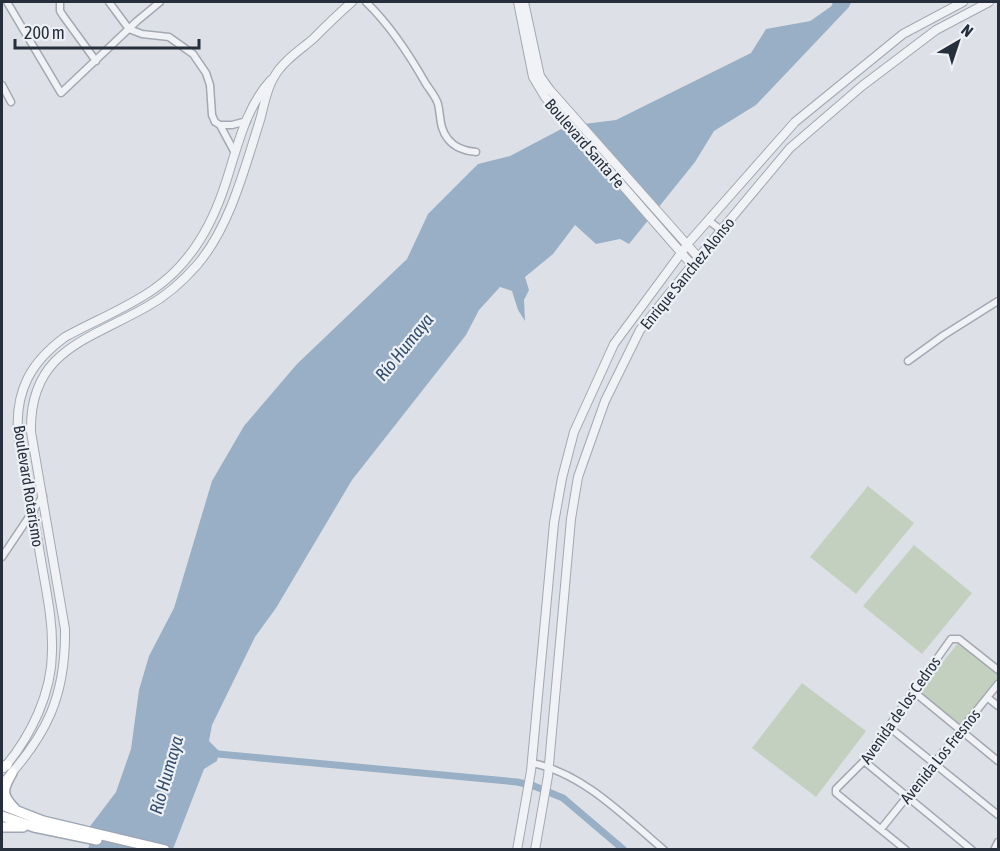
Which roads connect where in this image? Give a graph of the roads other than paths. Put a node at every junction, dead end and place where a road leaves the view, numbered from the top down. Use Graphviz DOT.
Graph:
graph roads {
  1 [pos="7,2"];
  2 [pos="109,2"];
  3 [pos="160,2"];
  4 [pos="351,2"];
  5 [pos="366,2"];
  6 [pos="518,2"];
  7 [pos="524,2"];
  8 [pos="963,2"];
  9 [pos="988,2"];
  10 [pos="59,3"];
  11 [pos="129,29"];
  12 [pos="890,45"];
  13 [pos="899,57"];
  14 [pos="96,61"];
  15 [pos="274,77"];
  16 [pos="2,85"];
  17 [pos="11,102"];
  18 [pos="247,121"];
  19 [pos="220,125"];
  20 [pos="476,152"];
  21 [pos="235,153"];
  22 [pos="601,155"];
  23 [pos="708,220"];
  24 [pos="721,230"];
  25 [pos="687,245"];
  26 [pos="681,253"];
  27 [pos="698,257"];
  28 [pos="692,265"];
  29 [pos="999,301"];
  30 [pos="908,361"];
  31 [pos="43,496"];
  32 [pos="33,510"];
  33 [pos="50,537"];
  34 [pos="39,546"];
  35 [pos="2,554"];
  36 [pos="998,668"];
  37 [pos="999,684"];
  38 [pos="913,692"];
  39 [pos="988,698"];
  40 [pos="999,706"];
  41 [pos="889,727"];
  42 [pos="960,730"];
  43 [pos="864,761"];
  44 [pos="999,761"];
  45 [pos="934,763"];
  46 [pos="549,766"];
  47 [pos="531,767"];
  48 [pos="5,769"];
  49 [pos="2,784"];
  50 [pos="907,796"];
  51 [pos="2,805"];
  52 [pos="20,813"];
  53 [pos="999,815"];
  54 [pos="2,816"];
  55 [pos="2,827"];
  56 [pos="34,827"];
  57 [pos="60,829"];
  58 [pos="881,829"];
  59 [pos="999,842"];
  60 [pos="146,849"];
  61 [pos="165,849"];
  62 [pos="517,849"];
  63 [pos="535,849"];
  64 [pos="664,849"];
  65 [pos="906,849"];
  66 [pos="972,849"];
  67 [pos="994,849"];
  1 -- 14 [label="street"];
  2 -- 11 [label="street"];
  3 -- 11 [label="street"];
  4 -- 15 [label="street, Boulevard Rotarismo"];
  5 -- 20 [label="street"];
  6 -- 22 [label="street, Boulevard Santa Fe"];
  7 -- 22 [label="street, Boulevard Santa Fe"];
  8 -- 12 [label="street, Enrique Sanchez Alonso"];
  9 -- 13 [label="street, Enrique Sanchez Alonso"];
  10 -- 14 [label="street"];
  11 -- 14 [label="street"];
  11 -- 19 [label="street"];
  12 -- 13 [label="street"];
  12 -- 23 [label="street, Enrique Sanchez Alonso"];
  13 -- 24 [label="street, Enrique Sanchez Alonso"];
  15 -- 18 [label="street, Boulevard Rotarismo"];
  15 -- 31 [label="street, Boulevard Rotarismo"];
  16 -- 17 [label="street"];
  18 -- 19 [label="street"];
  18 -- 21 [label="street, Boulevard Rotarismo"];
  19 -- 21 [label="street"];
  21 -- 32 [label="street, Boulevard Rotarismo"];
  22 -- 25 [label="street, Boulevard Santa Fe"];
  22 -- 26 [label="street, Boulevard Santa Fe"];
  23 -- 24 [label="street"];
  23 -- 25 [label="street, Enrique Sanchez Alonso"];
  24 -- 27 [label="street, Enrique Sanchez Alonso"];
  25 -- 26 [label="street, Enrique Sanchez Alonso"];
  25 -- 27 [label="street, Boulevard Santa Fe"];
  26 -- 28 [label="street, Boulevard Santa Fe"];
  26 -- 47 [label="street, Enrique Sanchez Alonso"];
  27 -- 28 [label="street, Enrique Sanchez Alonso"];
  28 -- 46 [label="street, Enrique Sanchez Alonso"];
  29 -- 30 [label="street"];
  31 -- 32 [label="street"];
  31 -- 33 [label="street, Boulevard Rotarismo"];
  32 -- 34 [label="street, Boulevard Rotarismo"];
  32 -- 35 [label="street"];
  33 -- 34 [label="street"];
  33 -- 48 [label="street, Boulevard Rotarismo"];
  34 -- 48 [label="street, Boulevard Rotarismo"];
  36 -- 38 [label="street, Avenida de los Cedros"];
  37 -- 39 [label="street, Avenida Los Fresnos"];
  38 -- 41 [label="street, Avenida de los Cedros"];
  38 -- 42 [label="street"];
  39 -- 40 [label="street"];
  39 -- 42 [label="street, Avenida Los Fresnos"];
  41 -- 43 [label="street, Avenida de los Cedros"];
  41 -- 45 [label="street"];
  42 -- 44 [label="street"];
  42 -- 45 [label="street, Avenida Los Fresnos"];
  43 -- 50 [label="street"];
  43 -- 58 [label="street, Avenida de los Cedros"];
  45 -- 50 [label="street, Avenida Los Fresnos"];
  45 -- 53 [label="street"];
  46 -- 47 [label="street"];
  46 -- 63 [label="street, Enrique Sanchez Alonso"];
  46 -- 64 [label="street"];
  47 -- 62 [label="street, Enrique Sanchez Alonso"];
  48 -- 49 [label="street, Boulevard Rotarismo"];
  48 -- 52 [label="main road"];
  50 -- 58 [label="street, Avenida Los Fresnos"];
  50 -- 66 [label="street"];
  51 -- 52 [label="main road"];
  52 -- 57 [label="main road"];
  54 -- 56 [label="main road"];
  55 -- 56 [label="main road"];
  56 -- 57 [label="main road"];
  57 -- 60 [label="main road"];
  57 -- 61 [label="main road"];
  58 -- 65 [label="street"];
  59 -- 67 [label="street"];
}
